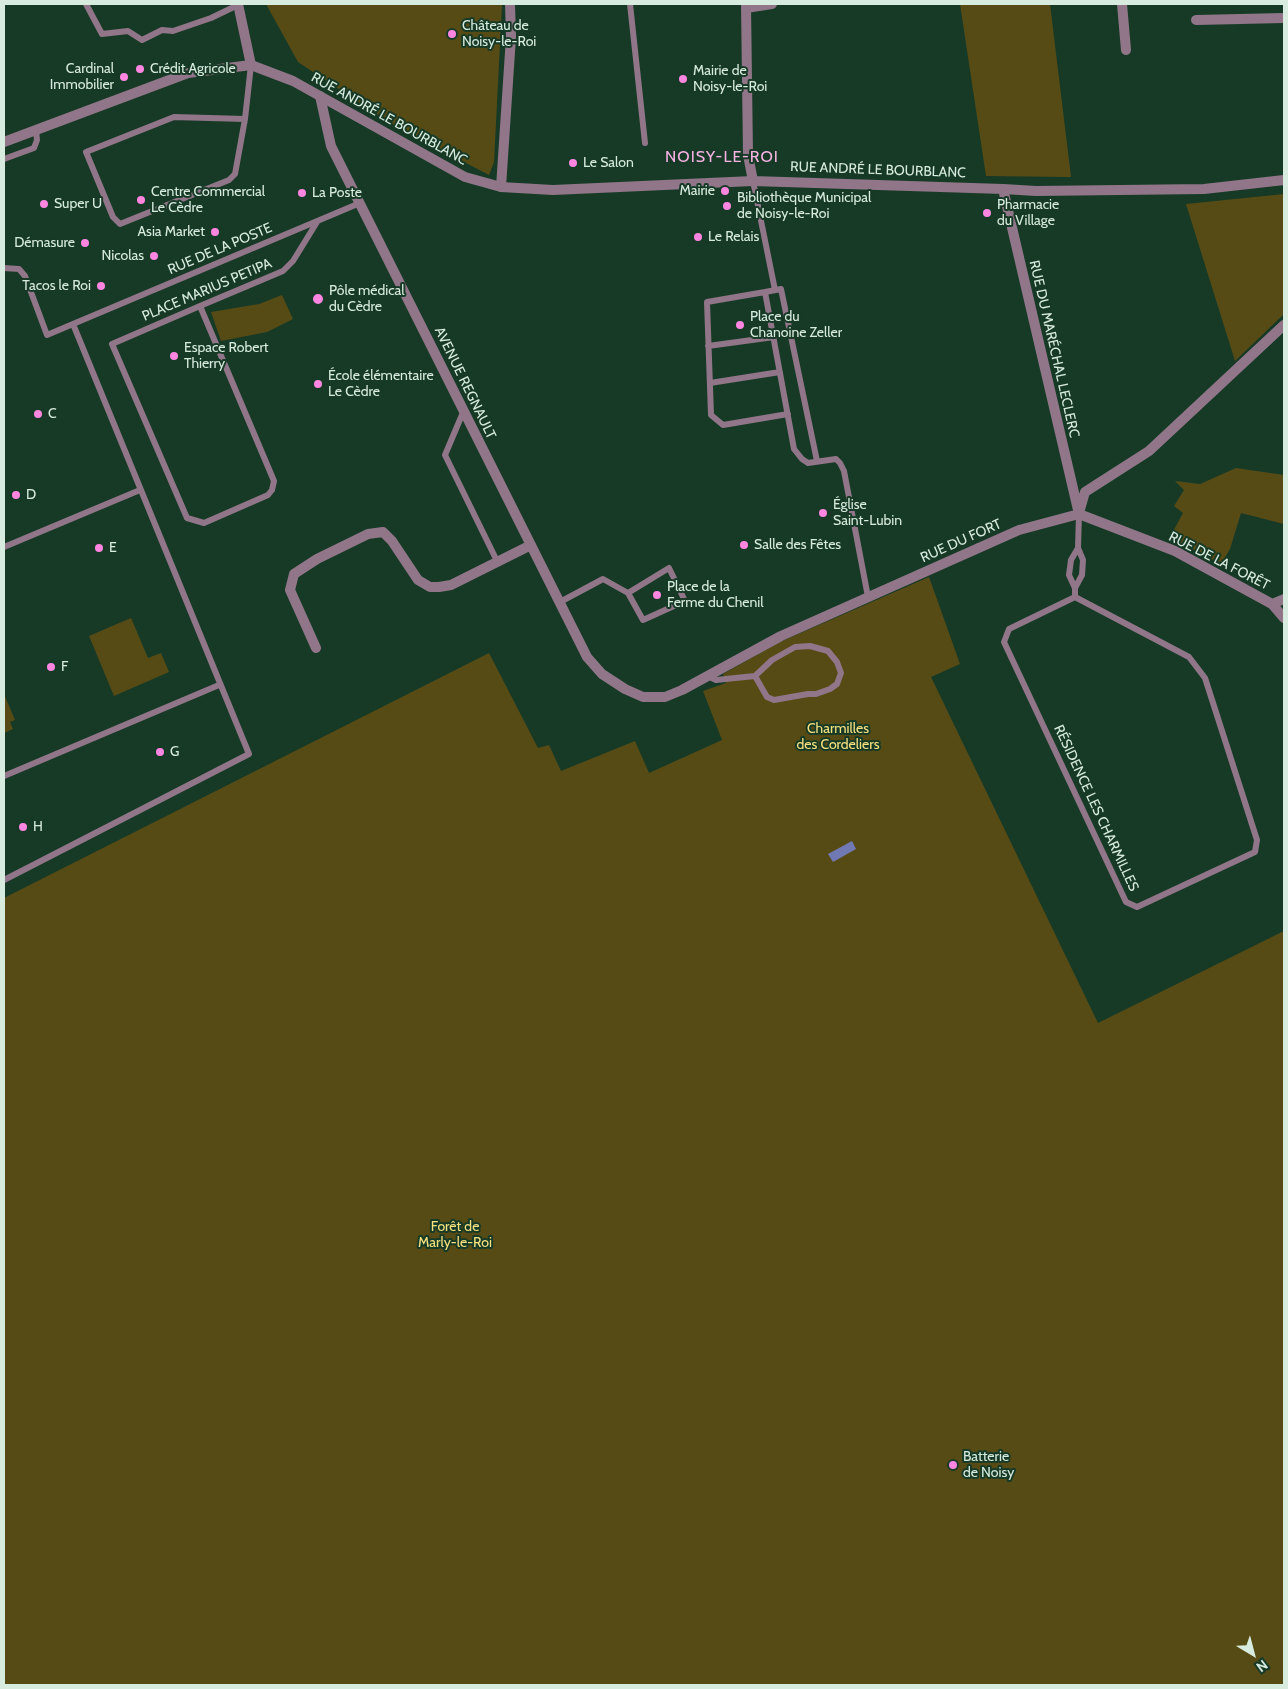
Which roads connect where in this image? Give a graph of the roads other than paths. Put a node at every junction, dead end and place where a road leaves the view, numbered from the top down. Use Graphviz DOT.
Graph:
graph roads {
  1 [pos="86,4"];
  2 [pos="238,4"];
  3 [pos="510,4"];
  4 [pos="630,4"];
  5 [pos="772,4"];
  6 [pos="1122,4"];
  7 [pos="746,6"];
  8 [pos="1284,18"];
  9 [pos="1196,20"];
  10 [pos="1126,50"];
  11 [pos="251,65"];
  12 [pos="320,96"];
  13 [pos="245,118"];
  14 [pos="36,130"];
  15 [pos="4,142"];
  16 [pos="645,143"];
  17 [pos="4,159"];
  18 [pos="1284,180"];
  19 [pos="753,181"];
  20 [pos="501,187"];
  21 [pos="1003,189"];
  22 [pos="360,203"];
  23 [pos="317,222"];
  24 [pos="4,268"];
  25 [pos="775,290"];
  26 [pos="765,292"];
  27 [pos="200,306"];
  28 [pos="73,324"];
  29 [pos="1284,325"];
  30 [pos="774,337"];
  31 [pos="708,346"];
  32 [pos="780,372"];
  33 [pos="710,383"];
  34 [pos="464,410"];
  35 [pos="788,414"];
  36 [pos="817,462"];
  37 [pos="140,490"];
  38 [pos="1079,514"];
  39 [pos="531,545"];
  40 [pos="4,547"];
  41 [pos="1078,548"];
  42 [pos="497,562"];
  43 [pos="1075,588"];
  44 [pos="628,592"];
  45 [pos="868,597"];
  46 [pos="1075,597"];
  47 [pos="1284,599"];
  48 [pos="560,602"];
  49 [pos="1272,604"];
  50 [pos="1284,618"];
  51 [pos="316,648"];
  52 [pos="602,674"];
  53 [pos="708,676"];
  54 [pos="756,676"];
  55 [pos="219,685"];
  56 [pos="4,776"];
  57 [pos="4,880"];
  1 -- 2 [label="lane"];
  2 -- 11 [label="street"];
  3 -- 20 [label="street"];
  4 -- 16 [label="lane"];
  5 -- 7 [label="street"];
  6 -- 10 [label="street"];
  7 -- 19 [label="street"];
  8 -- 9 [label="street"];
  11 -- 12 [label="street, RUE ANDRÉ LE BOURBLANC"];
  11 -- 13 [label="lane"];
  11 -- 14 [label="street, RUE ANDRÉ LE BOURBLANC"];
  12 -- 20 [label="street, RUE ANDRÉ LE BOURBLANC"];
  12 -- 22 [label="street, AVENUE REGNAULT"];
  13 -- 13 [label="lane"];
  14 -- 15 [label="street, RUE ANDRÉ LE BOURBLANC"];
  14 -- 17 [label="lane"];
  18 -- 21 [label="street, RUE ANDRÉ LE BOURBLANC"];
  19 -- 20 [label="street, RUE ANDRÉ LE BOURBLANC"];
  19 -- 21 [label="street, RUE ANDRÉ LE BOURBLANC"];
  19 -- 25 [label="lane"];
  21 -- 38 [label="street, RUE DU MARÉCHAL LECLERC"];
  22 -- 23 [label="lane, RUE DE LA POSTE"];
  22 -- 34 [label="street, AVENUE REGNAULT"];
  23 -- 27 [label="lane, PLACE MARIUS PETIPA"];
  23 -- 28 [label="lane, RUE DE LA POSTE"];
  24 -- 28 [label="lane, RUE DE LA POSTE"];
  25 -- 26 [label="lane"];
  25 -- 36 [label="lane"];
  26 -- 30 [label="lane"];
  26 -- 31 [label="lane"];
  27 -- 27 [label="lane, PLACE MARIUS PETIPA"];
  28 -- 37 [label="lane"];
  29 -- 38 [label="street"];
  30 -- 31 [label="lane"];
  30 -- 32 [label="lane"];
  31 -- 33 [label="lane"];
  32 -- 33 [label="lane"];
  32 -- 35 [label="lane"];
  33 -- 35 [label="lane"];
  34 -- 39 [label="street, AVENUE REGNAULT"];
  34 -- 42 [label="lane"];
  35 -- 36 [label="lane"];
  36 -- 45 [label="lane"];
  37 -- 40 [label="lane"];
  37 -- 55 [label="lane"];
  38 -- 41 [label="lane"];
  38 -- 45 [label="street, RUE DU FORT"];
  38 -- 49 [label="street, RUE DE LA FORÊT"];
  39 -- 42 [label="street"];
  39 -- 48 [label="street, AVENUE REGNAULT"];
  41 -- 43 [label="lane"];
  41 -- 43 [label="lane"];
  42 -- 51 [label="street"];
  43 -- 46 [label="lane"];
  44 -- 44 [label="lane"];
  44 -- 48 [label="lane"];
  45 -- 53 [label="street, RUE DU FORT"];
  46 -- 46 [label="lane, RÉSIDENCE LES CHARMILLES"];
  47 -- 49 [label="street"];
  48 -- 52 [label="street, AVENUE REGNAULT"];
  49 -- 50 [label="street, RUE DE LA FORÊT"];
  52 -- 53 [label="street, RUE DU FORT"];
  53 -- 54 [label="lane"];
  54 -- 54 [label="lane"];
  55 -- 56 [label="lane"];
  55 -- 57 [label="lane"];
}
